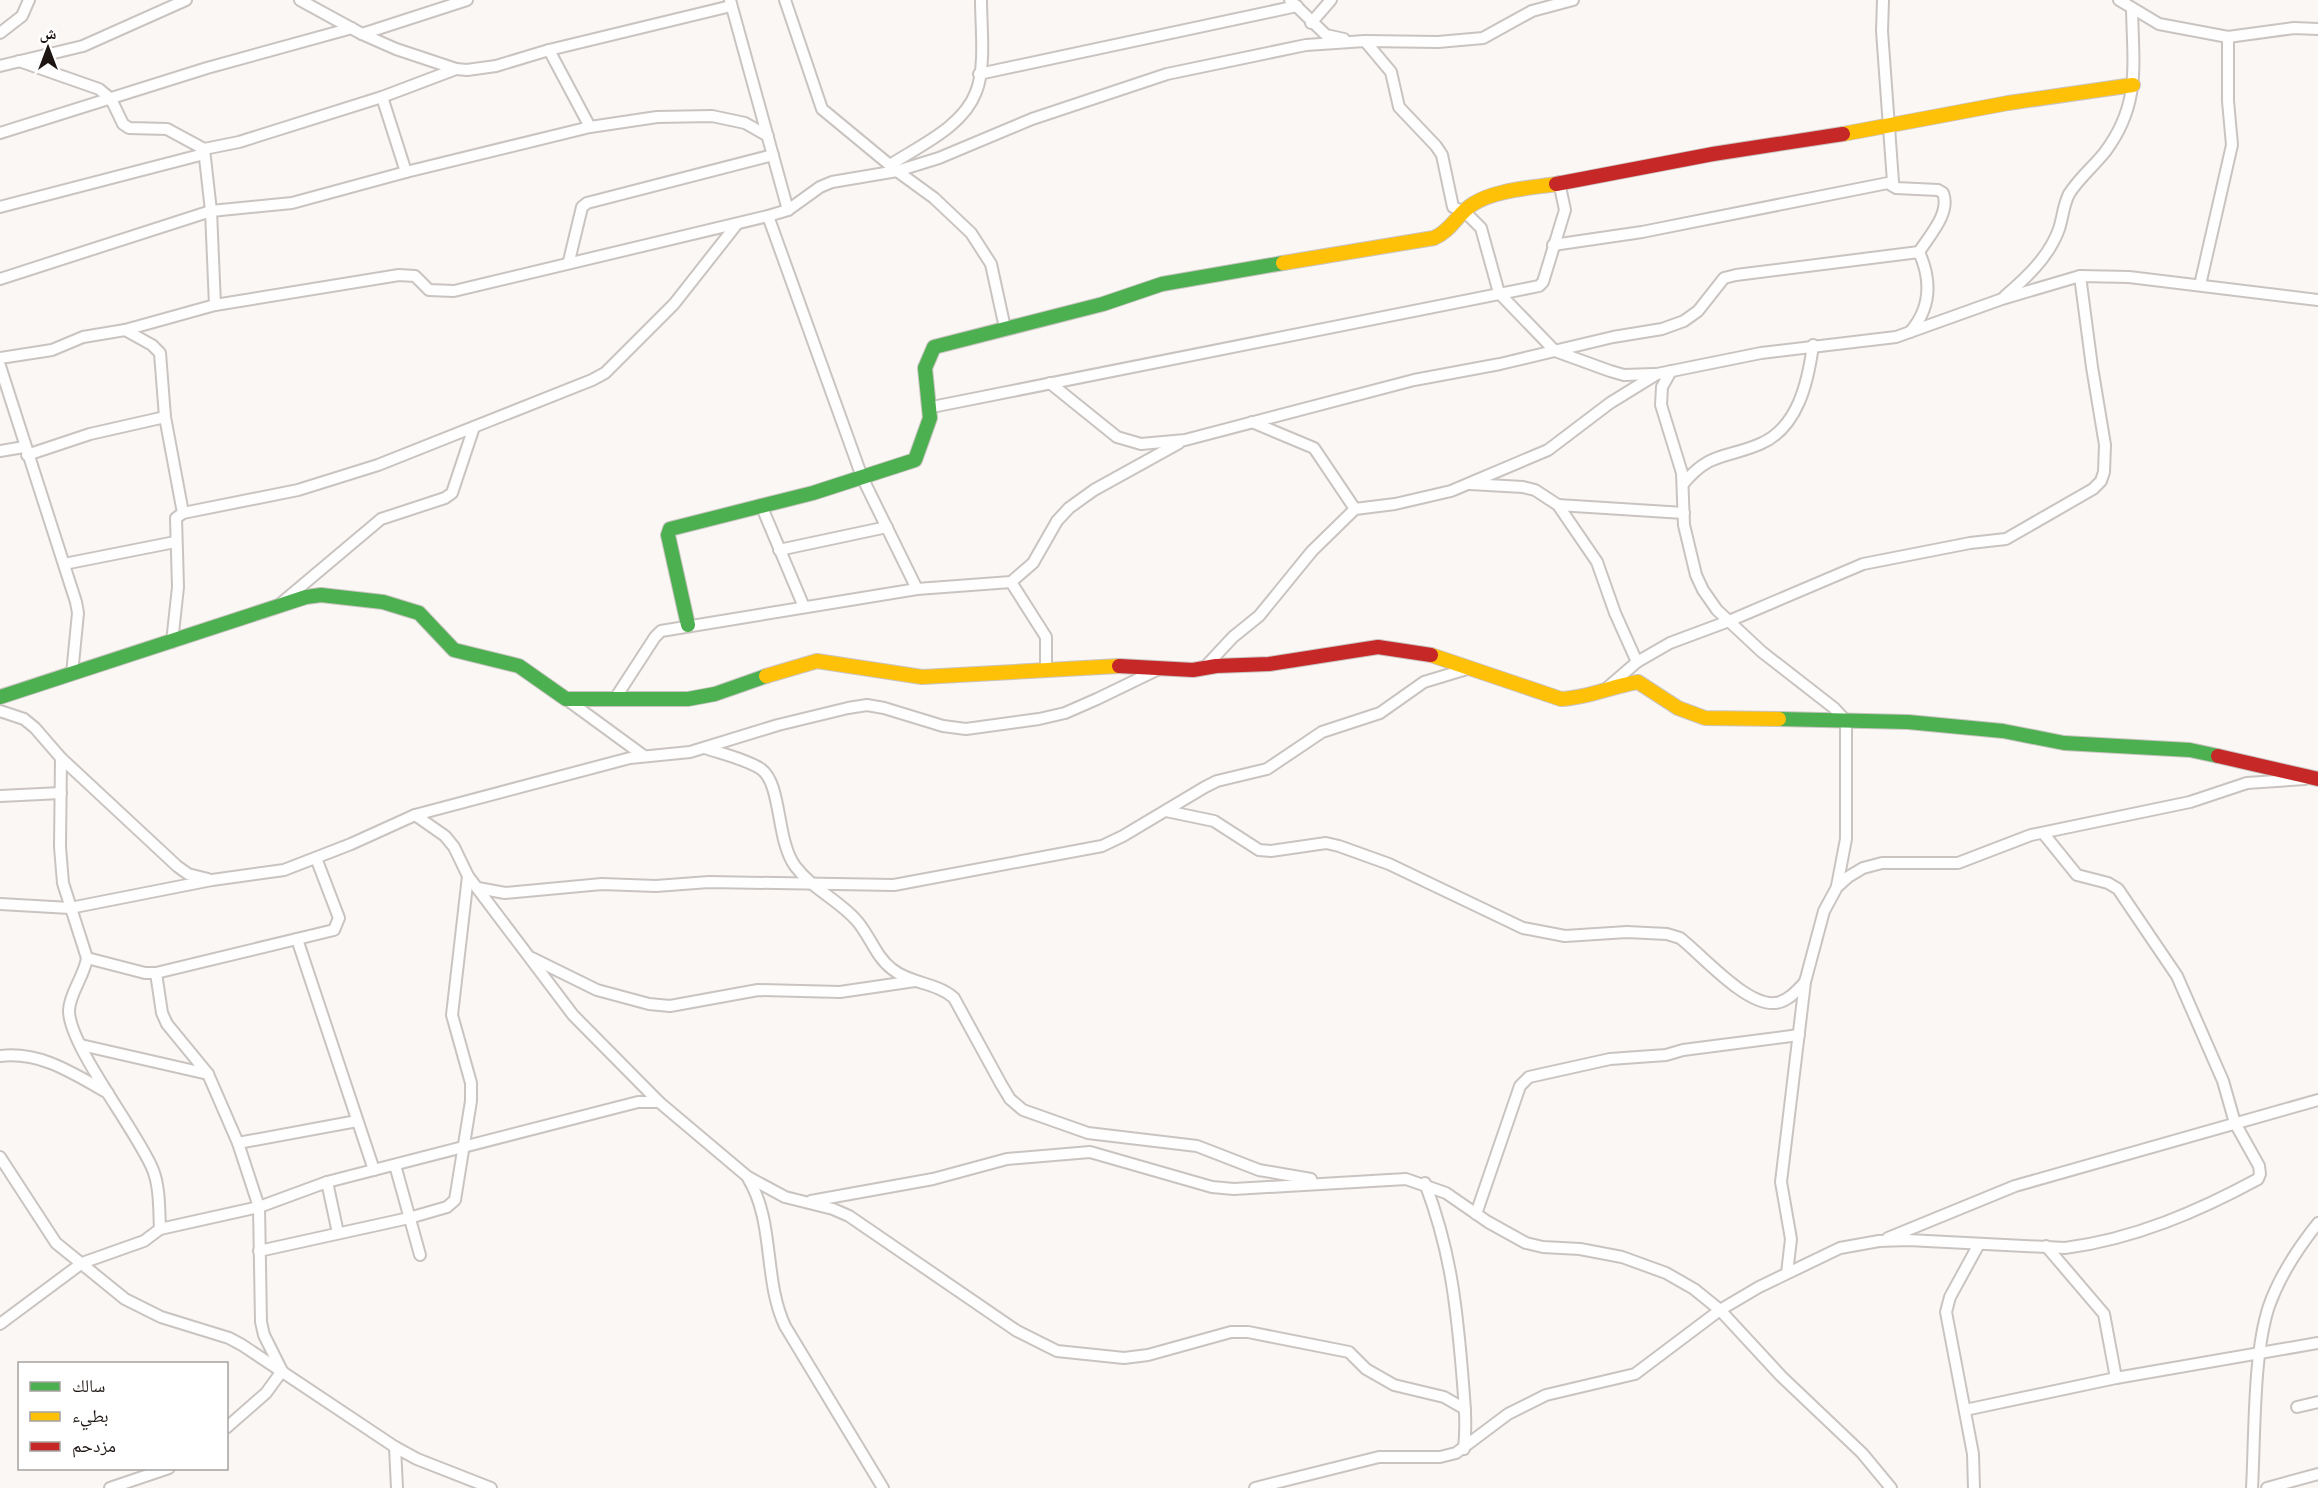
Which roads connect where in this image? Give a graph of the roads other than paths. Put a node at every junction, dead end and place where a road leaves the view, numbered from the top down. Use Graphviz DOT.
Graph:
graph roads {
  1 [pos="29,0"];
  2 [pos="153,0"];
  3 [pos="186,0"];
  4 [pos="300,0"];
  5 [pos="467,0"];
  6 [pos="785,0"];
  7 [pos="981,0"];
  8 [pos="1331,0"];
  9 [pos="1573,0"];
  10 [pos="1883,0"];
  11 [pos="2119,0"];
  12 [pos="731,3"];
  13 [pos="1293,3"];
  14 [pos="2132,8"];
  15 [pos="151,14"];
  16 [pos="1311,23"];
  17 [pos="352,28"];
  18 [pos="2318,29"];
  19 [pos="0,33"];
  20 [pos="362,34"];
  21 [pos="2228,37"];
  22 [pos="1364,42"];
  23 [pos="549,50"];
  24 [pos="19,61"];
  25 [pos="0,62"];
  26 [pos="456,69"];
  27 [pos="980,74"];
  28 [pos="2133,85"];
  29 [pos="382,96"];
  30 [pos="111,99"];
  31 [pos="590,127"];
  32 [pos="1889,127"];
  33 [pos="0,133"];
  34 [pos="768,136"];
  35 [pos="204,151"];
  36 [pos="773,155"];
  37 [pos="893,168"];
  38 [pos="406,172"];
  39 [pos="1559,182"];
  40 [pos="1893,182"];
  41 [pos="0,207"];
  42 [pos="788,210"];
  43 [pos="211,211"];
  44 [pos="1465,212"];
  45 [pos="768,216"];
  46 [pos="737,224"];
  47 [pos="1553,245"];
  48 [pos="1919,252"];
  49 [pos="569,261"];
  50 [pos="2080,276"];
  51 [pos="0,279"];
  52 [pos="2200,285"];
  53 [pos="1499,293"];
  54 [pos="2002,299"];
  55 [pos="2318,300"];
  56 [pos="215,305"];
  57 [pos="1005,328"];
  58 [pos="125,330"];
  59 [pos="1909,334"];
  60 [pos="1813,345"];
  61 [pos="1555,351"];
  62 [pos="0,358"];
  63 [pos="0,366"];
  64 [pos="1671,371"];
  65 [pos="1657,374"];
  66 [pos="1050,383"];
  67 [pos="932,407"];
  68 [pos="165,417"];
  69 [pos="1251,422"];
  70 [pos="474,427"];
  71 [pos="1185,440"];
  72 [pos="0,451"];
  73 [pos="26,451"];
  74 [pos="862,477"];
  75 [pos="1468,483"];
  76 [pos="1683,484"];
  77 [pos="761,505"];
  78 [pos="1558,506"];
  79 [pos="1355,509"];
  80 [pos="183,513"];
  81 [pos="1683,513"];
  82 [pos="887,526"];
  83 [pos="176,542"];
  84 [pos="779,550"];
  85 [pos="64,564"];
  86 [pos="1011,582"];
  87 [pos="917,589"];
  88 [pos="278,606"];
  89 [pos="804,608"];
  90 [pos="1729,621"];
  91 [pos="688,625"];
  92 [pos="172,642"];
  93 [pos="1637,662"];
  94 [pos="1046,668"];
  95 [pos="1161,668"];
  96 [pos="1205,668"];
  97 [pos="1467,669"];
  98 [pos="72,674"];
  99 [pos="1605,690"];
  100 [pos="0,697"];
  101 [pos="616,697"];
  102 [pos="566,699"];
  103 [pos="0,711"];
  104 [pos="1846,722"];
  105 [pos="705,748"];
  106 [pos="644,756"];
  107 [pos="61,758"];
  108 [pos="2315,779"];
  109 [pos="61,793"];
  110 [pos="0,796"];
  111 [pos="1166,811"];
  112 [pos="415,815"];
  113 [pos="2043,832"];
  114 [pos="316,858"];
  115 [pos="468,876"];
  116 [pos="212,880"];
  117 [pos="811,884"];
  118 [pos="1837,887"];
  119 [pos="478,888"];
  120 [pos="0,904"];
  121 [pos="70,908"];
  122 [pos="297,939"];
  123 [pos="529,956"];
  124 [pos="87,958"];
  125 [pos="156,973"];
  126 [pos="915,981"];
  127 [pos="1805,982"];
  128 [pos="1800,1035"];
  129 [pos="81,1045"];
  130 [pos="0,1056"];
  131 [pos="208,1074"];
  132 [pos="109,1093"];
  133 [pos="2312,1101"];
  134 [pos="659,1102"];
  135 [pos="2318,1108"];
  136 [pos="357,1121"];
  137 [pos="2235,1123"];
  138 [pos="238,1143"];
  139 [pos="466,1147"];
  140 [pos="0,1157"];
  141 [pos="395,1165"];
  142 [pos="374,1170"];
  143 [pos="748,1178"];
  144 [pos="1329,1181"];
  145 [pos="327,1182"];
  146 [pos="1425,1183"];
  147 [pos="802,1202"];
  148 [pos="259,1207"];
  149 [pos="1476,1214"];
  150 [pos="409,1218"];
  151 [pos="2318,1223"];
  152 [pos="160,1229"];
  153 [pos="338,1233"];
  154 [pos="1879,1241"];
  155 [pos="1979,1244"];
  156 [pos="2046,1246"];
  157 [pos="259,1251"];
  158 [pos="420,1255"];
  159 [pos="82,1263"];
  160 [pos="1787,1273"];
  161 [pos="1720,1310"];
  162 [pos="0,1324"];
  163 [pos="2318,1343"];
  164 [pos="2261,1355"];
  165 [pos="282,1371"];
  166 [pos="2116,1378"];
  167 [pos="2318,1402"];
  168 [pos="2297,1407"];
  169 [pos="1465,1408"];
  170 [pos="1965,1410"];
  171 [pos="228,1426"];
  172 [pos="396,1447"];
  173 [pos="1464,1449"];
  174 [pos="163,1470"];
  175 [pos="2318,1474"];
  176 [pos="110,1488"];
  177 [pos="397,1488"];
  178 [pos="491,1488"];
  179 [pos="883,1488"];
  180 [pos="1255,1488"];
  181 [pos="1891,1488"];
  182 [pos="1974,1488"];
  183 [pos="2252,1488"];
  184 [pos="2267,1488"];
  1 -- 19 [label="street"];
  2 -- 15 [label="street"];
  3 -- 15 [label="street"];
  4 -- 17 [label="street"];
  5 -- 20 [label="street"];
  6 -- 37 [label="street"];
  7 -- 27 [label="street"];
  8 -- 16 [label="street"];
  9 -- 22 [label="street"];
  10 -- 32 [label="street"];
  11 -- 14 [label="street"];
  12 -- 23 [label="street"];
  12 -- 34 [label="street"];
  13 -- 16 [label="street"];
  13 -- 27 [label="street"];
  14 -- 21 [label="street"];
  14 -- 28 [label="street"];
  15 -- 24 [label="street"];
  16 -- 22 [label="street"];
  17 -- 20 [label="street"];
  17 -- 30 [label="street"];
  18 -- 21 [label="street"];
  20 -- 26 [label="street"];
  21 -- 52 [label="street"];
  22 -- 37 [label="street"];
  22 -- 44 [label="street"];
  23 -- 26 [label="street"];
  23 -- 31 [label="street"];
  24 -- 25 [label="street"];
  24 -- 30 [label="street"];
  26 -- 29 [label="street"];
  27 -- 37 [label="street"];
  28 -- 32 [label="street"];
  28 -- 54 [label="street"];
  29 -- 35 [label="street"];
  29 -- 38 [label="street"];
  30 -- 33 [label="street"];
  30 -- 35 [label="street"];
  31 -- 34 [label="street"];
  31 -- 38 [label="street"];
  32 -- 39 [label="street"];
  32 -- 40 [label="street"];
  34 -- 36 [label="street"];
  35 -- 41 [label="street"];
  35 -- 43 [label="street"];
  36 -- 42 [label="street"];
  36 -- 49 [label="street"];
  37 -- 42 [label="street"];
  37 -- 57 [label="street"];
  38 -- 43 [label="street"];
  39 -- 44 [label="street"];
  39 -- 47 [label="street"];
  40 -- 47 [label="street"];
  40 -- 48 [label="street"];
  42 -- 45 [label="street"];
  43 -- 51 [label="street"];
  43 -- 56 [label="street"];
  44 -- 53 [label="street"];
  44 -- 57 [label="street"];
  45 -- 46 [label="street"];
  45 -- 74 [label="street"];
  46 -- 49 [label="street"];
  46 -- 70 [label="street"];
  47 -- 53 [label="street"];
  48 -- 59 [label="street"];
  48 -- 61 [label="street"];
  49 -- 56 [label="street"];
  50 -- 52 [label="street"];
  50 -- 54 [label="street"];
  50 -- 90 [label="street"];
  52 -- 55 [label="street"];
  53 -- 61 [label="street"];
  53 -- 66 [label="street"];
  54 -- 59 [label="street"];
  56 -- 58 [label="street"];
  57 -- 67 [label="street"];
  58 -- 62 [label="street"];
  58 -- 68 [label="street"];
  59 -- 60 [label="street"];
  60 -- 64 [label="street"];
  60 -- 76 [label="street"];
  61 -- 65 [label="street"];
  61 -- 69 [label="street"];
  63 -- 73 [label="street"];
  64 -- 65 [label="street"];
  64 -- 76 [label="street"];
  65 -- 75 [label="street"];
  66 -- 67 [label="street"];
  66 -- 71 [label="street"];
  67 -- 74 [label="street"];
  68 -- 73 [label="street"];
  68 -- 80 [label="street"];
  69 -- 71 [label="street"];
  69 -- 79 [label="street"];
  70 -- 80 [label="street"];
  70 -- 88 [label="street"];
  71 -- 86 [label="street"];
  72 -- 73 [label="street"];
  73 -- 85 [label="street"];
  74 -- 77 [label="street"];
  74 -- 82 [label="street"];
  75 -- 78 [label="street"];
  75 -- 79 [label="street"];
  76 -- 81 [label="street"];
  77 -- 84 [label="street"];
  77 -- 91 [label="street"];
  78 -- 81 [label="street"];
  78 -- 93 [label="street"];
  79 -- 96 [label="street"];
  80 -- 83 [label="street"];
  81 -- 90 [label="street"];
  82 -- 84 [label="street"];
  82 -- 87 [label="street"];
  83 -- 85 [label="street"];
  83 -- 92 [label="street"];
  84 -- 89 [label="street"];
  85 -- 98 [label="street"];
  86 -- 87 [label="street"];
  86 -- 94 [label="street"];
  87 -- 89 [label="street"];
  88 -- 92 [label="street"];
  88 -- 102 [label="street"];
  89 -- 91 [label="street"];
  90 -- 93 [label="street"];
  90 -- 104 [label="street"];
  91 -- 101 [label="street"];
  92 -- 98 [label="street"];
  93 -- 99 [label="street"];
  94 -- 95 [label="street"];
  94 -- 101 [label="street"];
  95 -- 96 [label="street"];
  95 -- 105 [label="street"];
  96 -- 97 [label="street"];
  97 -- 99 [label="street"];
  97 -- 111 [label="street"];
  98 -- 100 [label="street"];
  99 -- 104 [label="street"];
  101 -- 102 [label="street"];
  102 -- 106 [label="street"];
  103 -- 107 [label="street"];
  104 -- 108 [label="street"];
  104 -- 118 [label="street"];
  105 -- 106 [label="street"];
  105 -- 117 [label="street"];
  106 -- 112 [label="street"];
  107 -- 109 [label="street"];
  107 -- 116 [label="street"];
  108 -- 113 [label="street"];
  109 -- 110 [label="street"];
  109 -- 121 [label="street"];
  111 -- 117 [label="street"];
  111 -- 127 [label="street"];
  112 -- 114 [label="street"];
  112 -- 115 [label="street"];
  113 -- 118 [label="street"];
  113 -- 137 [label="street"];
  114 -- 116 [label="street"];
  114 -- 122 [label="street"];
  115 -- 119 [label="street"];
  115 -- 139 [label="street"];
  116 -- 121 [label="street"];
  117 -- 119 [label="street"];
  117 -- 126 [label="street"];
  118 -- 127 [label="street"];
  119 -- 123 [label="street"];
  120 -- 121 [label="street"];
  121 -- 124 [label="street"];
  122 -- 125 [label="street"];
  122 -- 136 [label="street"];
  123 -- 126 [label="street"];
  123 -- 134 [label="street"];
  124 -- 125 [label="street"];
  124 -- 129 [label="street"];
  125 -- 131 [label="street"];
  126 -- 144 [label="street"];
  127 -- 128 [label="street"];
  128 -- 149 [label="street"];
  128 -- 160 [label="street"];
  129 -- 131 [label="street"];
  129 -- 132 [label="street"];
  130 -- 132 [label="street"];
  131 -- 138 [label="street"];
  132 -- 152 [label="street"];
  133 -- 135 [label="street"];
  133 -- 137 [label="street"];
  134 -- 139 [label="street"];
  134 -- 143 [label="street"];
  136 -- 138 [label="street"];
  136 -- 142 [label="street"];
  137 -- 154 [label="street"];
  137 -- 156 [label="street"];
  138 -- 148 [label="street"];
  139 -- 141 [label="street"];
  139 -- 150 [label="street"];
  140 -- 159 [label="street"];
  141 -- 142 [label="street"];
  141 -- 150 [label="street"];
  142 -- 145 [label="street"];
  143 -- 147 [label="street"];
  143 -- 179 [label="street"];
  144 -- 146 [label="street"];
  144 -- 147 [label="street"];
  145 -- 148 [label="street"];
  145 -- 153 [label="street"];
  146 -- 149 [label="street"];
  146 -- 169 [label="street"];
  147 -- 169 [label="street"];
  148 -- 152 [label="street"];
  148 -- 157 [label="street"];
  149 -- 161 [label="street"];
  150 -- 153 [label="street"];
  150 -- 158 [label="street"];
  151 -- 164 [label="street"];
  152 -- 159 [label="street"];
  153 -- 157 [label="street"];
  154 -- 155 [label="street"];
  154 -- 160 [label="street"];
  155 -- 156 [label="street"];
  155 -- 170 [label="street"];
  156 -- 166 [label="street"];
  157 -- 165 [label="street"];
  159 -- 162 [label="street"];
  159 -- 165 [label="street"];
  160 -- 161 [label="street"];
  161 -- 173 [label="street"];
  161 -- 181 [label="street"];
  163 -- 164 [label="street"];
  164 -- 166 [label="street"];
  164 -- 183 [label="street"];
  165 -- 171 [label="street"];
  165 -- 172 [label="street"];
  166 -- 170 [label="street"];
  167 -- 168 [label="street"];
  169 -- 173 [label="street"];
  170 -- 182 [label="street"];
  172 -- 177 [label="street"];
  172 -- 178 [label="street"];
  173 -- 180 [label="street"];
  174 -- 176 [label="street"];
  175 -- 184 [label="street"];
}
